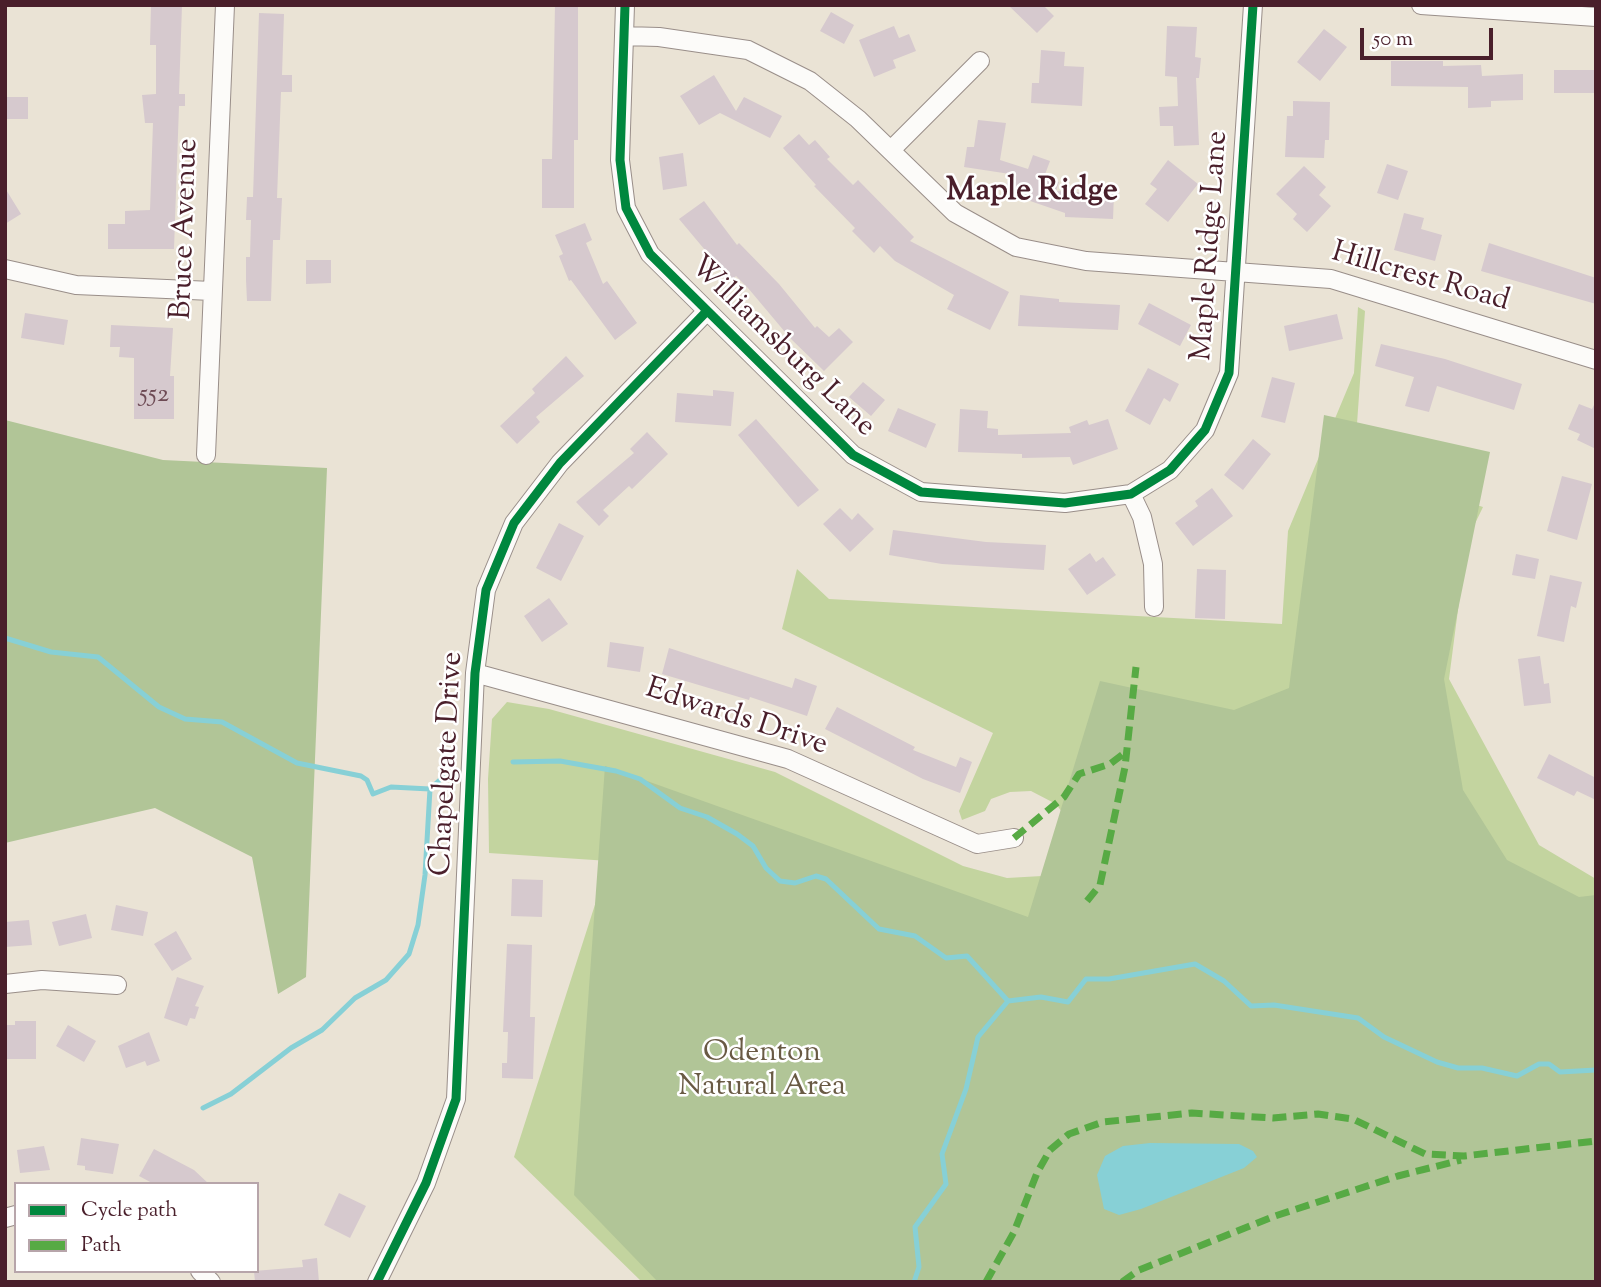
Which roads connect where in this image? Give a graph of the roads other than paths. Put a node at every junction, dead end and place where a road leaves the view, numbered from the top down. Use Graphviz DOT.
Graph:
graph roads {
  1 [pos="225,5"];
  2 [pos="625,5"];
  3 [pos="1254,5"];
  4 [pos="1421,5"];
  5 [pos="1596,18"];
  6 [pos="624,36"];
  7 [pos="980,61"];
  8 [pos="891,150"];
  9 [pos="5,269"];
  10 [pos="1236,271"];
  11 [pos="212,291"];
  12 [pos="706,312"];
  13 [pos="1596,360"];
  14 [pos="206,455"];
  15 [pos="1131,494"];
  16 [pos="1154,607"];
  17 [pos="475,673"];
  18 [pos="1014,838"];
  19 [pos="5,984"];
  20 [pos="117,985"];
  21 [pos="377,1282"];
  1 -- 11 [label="street, Bruce Avenue"];
  2 -- 6 [label="street, Williamsburg Lane"];
  3 -- 10 [label="street, Maple Ridge Lane"];
  4 -- 5 [label="street"];
  6 -- 8 [label="street, Hillcrest Road"];
  6 -- 12 [label="street, Williamsburg Lane"];
  7 -- 8 [label="street"];
  8 -- 10 [label="street, Hillcrest Road"];
  9 -- 11 [label="street"];
  10 -- 13 [label="street, Hillcrest Road"];
  10 -- 15 [label="street, Maple Ridge Lane"];
  11 -- 14 [label="street, Bruce Avenue"];
  12 -- 15 [label="street, Williamsburg Lane"];
  12 -- 17 [label="street, Chapelgate Drive"];
  15 -- 16 [label="street"];
  17 -- 18 [label="street, Edwards Drive"];
  17 -- 21 [label="street, Chapelgate Drive"];
  19 -- 20 [label="street"];
}
